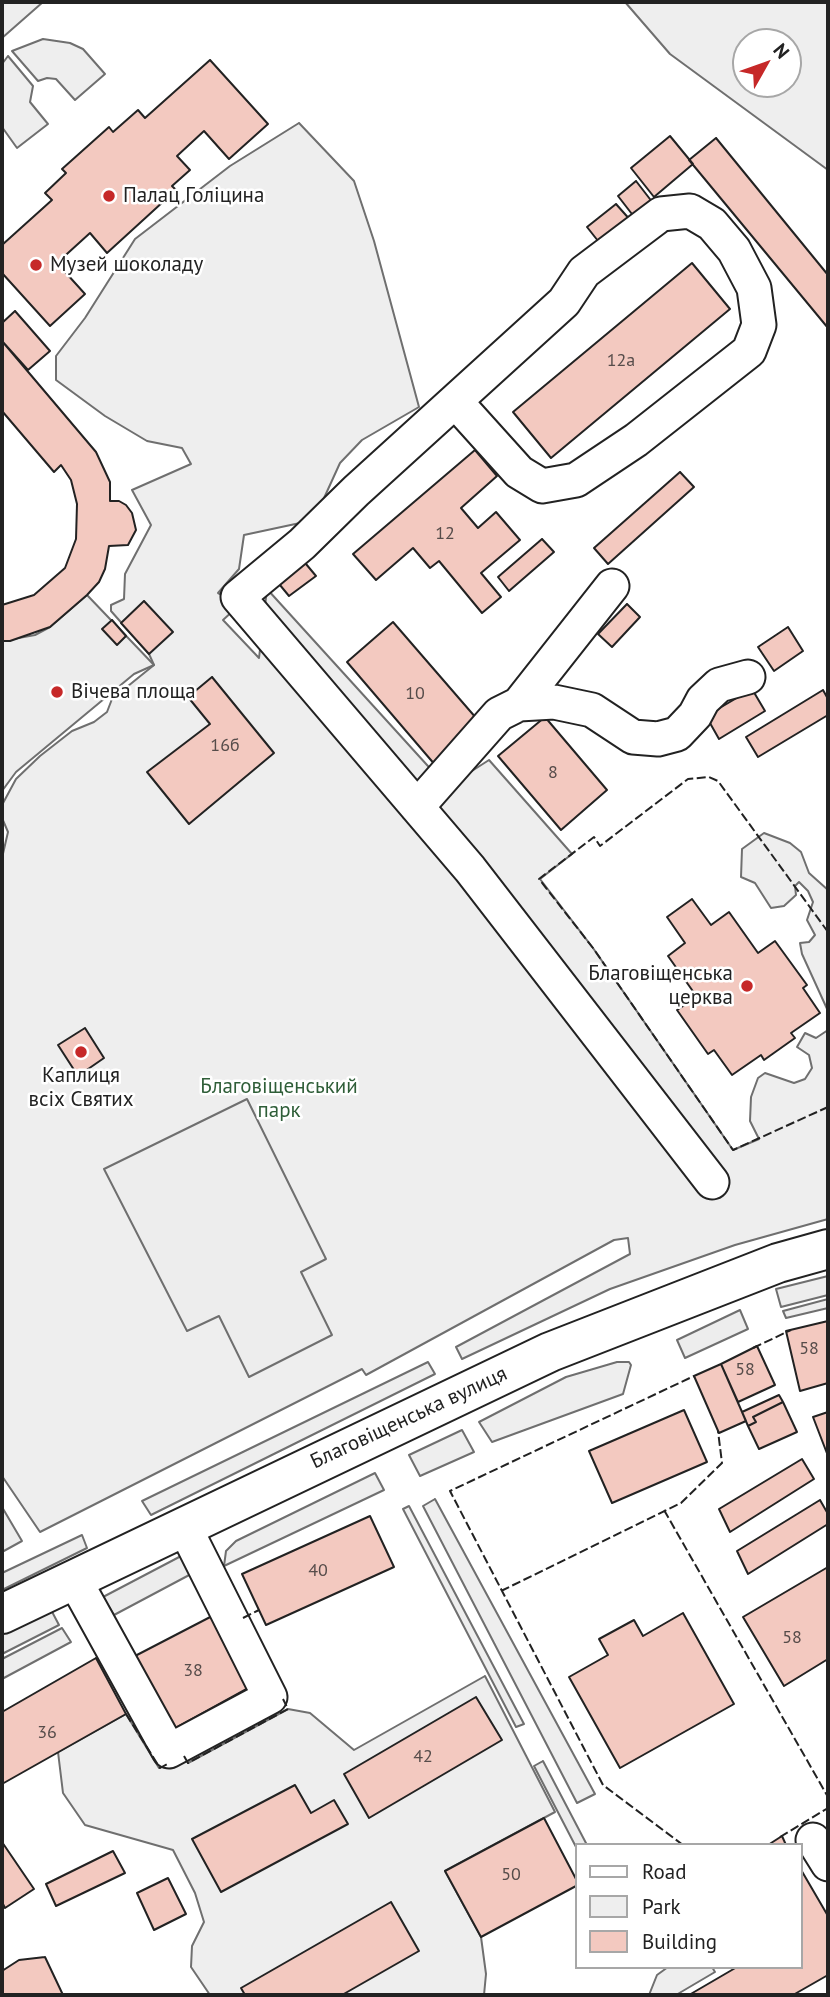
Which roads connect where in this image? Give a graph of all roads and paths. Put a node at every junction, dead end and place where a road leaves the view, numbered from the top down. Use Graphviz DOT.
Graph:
graph roads {
  1 [pos="454,401"];
  2 [pos="612,586"];
  3 [pos="748,677"];
  4 [pos="519,704"];
  5 [pos="417,807"];
  6 [pos="712,1182"];
  7 [pos="828,1250"];
  8 [pos="184,1526"];
  9 [pos="74,1579"];
  10 [pos="2,1615"];
  1 -- 1 [label="lane"];
  1 -- 5 [label="lane"];
  2 -- 4 [label="lane"];
  3 -- 4 [label="lane"];
  4 -- 5 [label="lane"];
  5 -- 6 [label="lane"];
  7 -- 8 [label="main road, Благовіщенська вулиця"];
  8 -- 9 [label="main road, Благовіщенська вулиця"];
  8 -- 9 [label="lane"];
  9 -- 10 [label="main road, Благовіщенська вулиця"];
}
